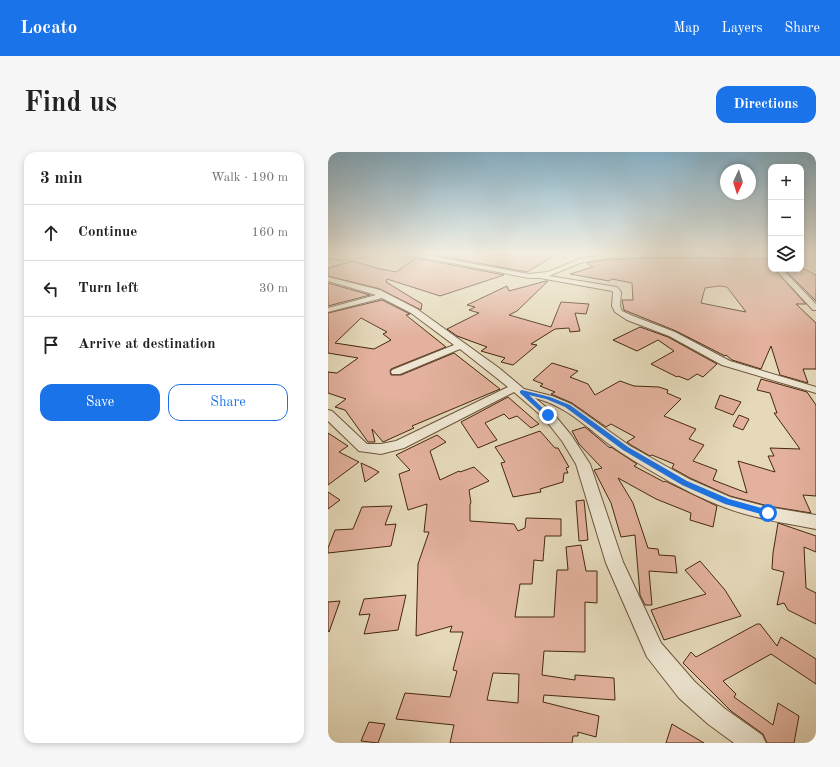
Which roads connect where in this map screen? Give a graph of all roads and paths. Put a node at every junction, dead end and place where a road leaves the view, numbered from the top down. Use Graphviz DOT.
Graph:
graph roads {
  1 [pos="337,282"];
  2 [pos="573,282"];
  3 [pos="790,282"];
  4 [pos="383,294"];
  5 [pos="816,308"];
  6 [pos="328,310"];
  7 [pos="461,344"];
  8 [pos="396,372"];
  9 [pos="519,389"];
  10 [pos="816,390"];
  11 [pos="328,414"];
  12 [pos="816,522"];
  13 [pos="754,743"];
  1 -- 4 [label="street"];
  2 -- 10 [label="street"];
  3 -- 5 [label="street"];
  4 -- 6 [label="street"];
  4 -- 7 [label="street"];
  7 -- 8 [label="street"];
  7 -- 9 [label="street"];
  9 -- 11 [label="street"];
  9 -- 12 [label="street"];
  9 -- 13 [label="street"];
}
